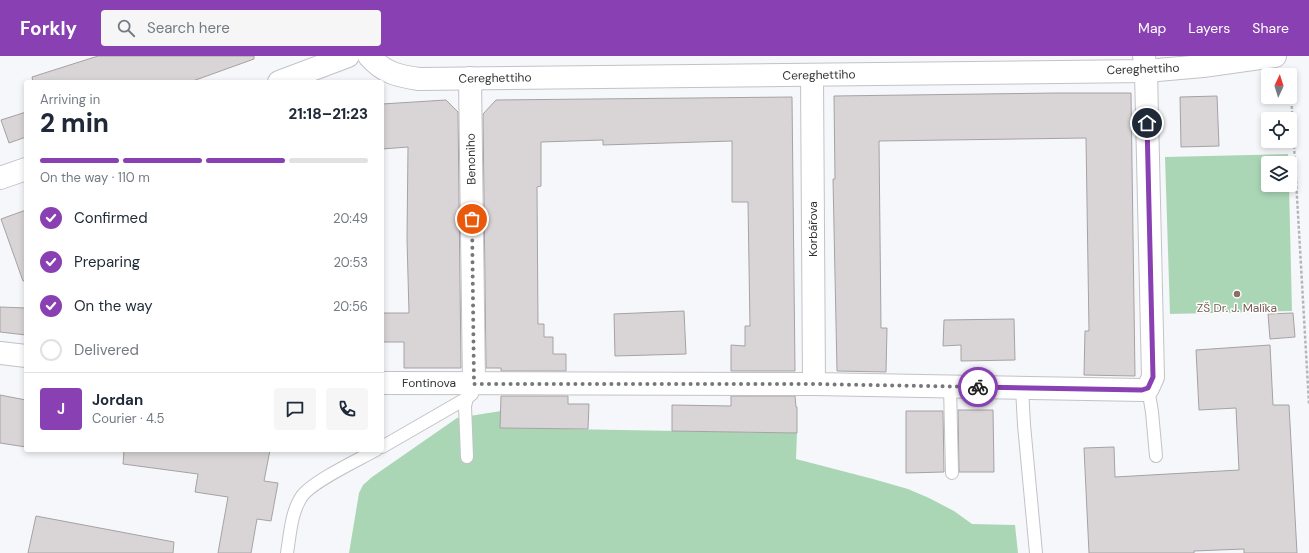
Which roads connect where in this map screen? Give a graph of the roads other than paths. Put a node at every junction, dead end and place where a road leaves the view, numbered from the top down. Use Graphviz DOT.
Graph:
graph roads {
  1 [pos="348,56"];
  2 [pos="368,56"];
  3 [pos="1275,56"];
  4 [pos="1145,63"];
  5 [pos="812,75"];
  6 [pos="470,78"];
  7 [pos="284,80"];
  8 [pos="24,170"];
  9 [pos="0,178"];
  10 [pos="0,353"];
  11 [pos="24,356"];
  12 [pos="384,383"];
  13 [pos="814,384"];
  14 [pos="950,386"];
  15 [pos="1022,388"];
  16 [pos="1148,388"];
  17 [pos="471,391"];
  18 [pos="384,446"];
  19 [pos="372,452"];
  20 [pos="1156,456"];
  21 [pos="467,457"];
  22 [pos="952,473"];
  23 [pos="287,553"];
  24 [pos="1036,553"];
  1 -- 7 [label="street"];
  2 -- 6 [label="street, Cereghettiho"];
  3 -- 4 [label="street, Cereghettiho"];
  4 -- 5 [label="street, Cereghettiho"];
  4 -- 16 [label="street"];
  5 -- 6 [label="street, Cereghettiho"];
  5 -- 13 [label="street, Korbářova"];
  6 -- 17 [label="street, Benoniho"];
  8 -- 9 [label="street"];
  10 -- 11 [label="street"];
  12 -- 17 [label="street, Fontinova"];
  13 -- 14 [label="street, Fontinova"];
  13 -- 17 [label="street, Fontinova"];
  14 -- 15 [label="street, Fontinova"];
  14 -- 22 [label="lane"];
  15 -- 16 [label="street, Fontinova"];
  15 -- 24 [label="lane"];
  16 -- 20 [label="lane"];
  17 -- 18 [label="lane"];
  17 -- 21 [label="lane"];
  19 -- 23 [label="lane"];
}
